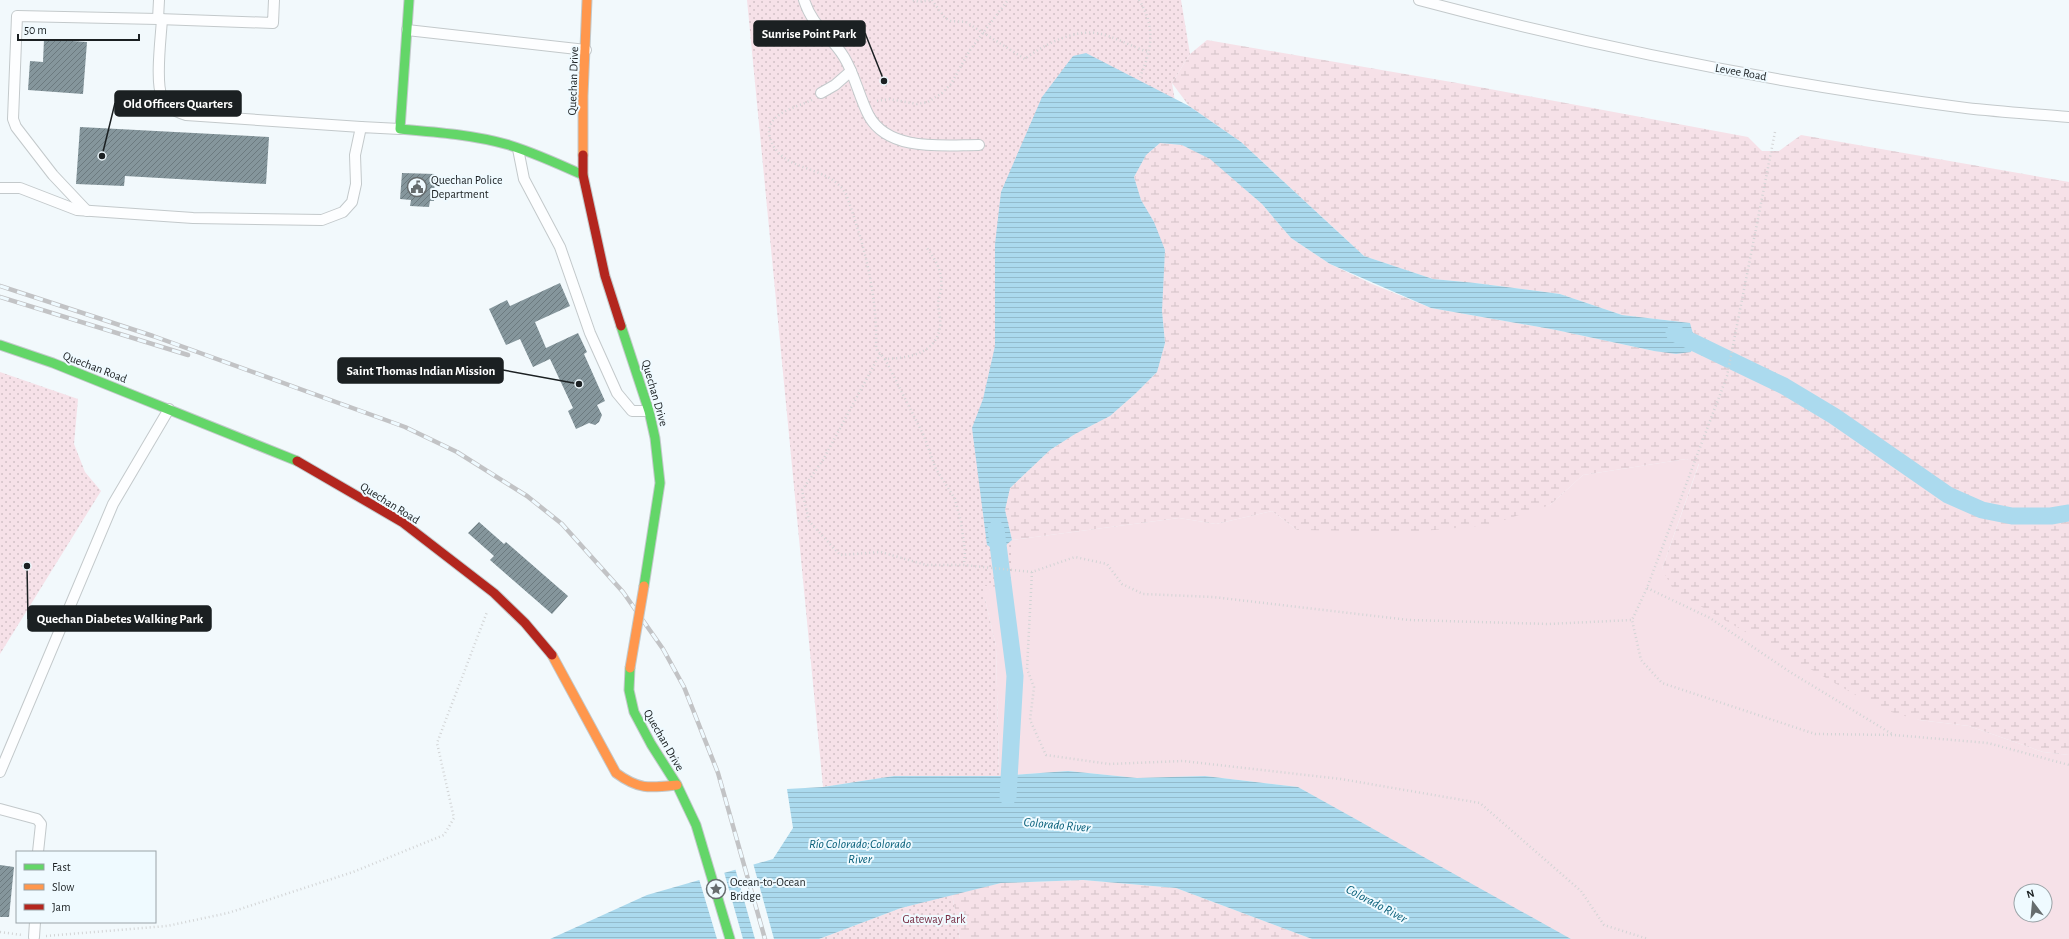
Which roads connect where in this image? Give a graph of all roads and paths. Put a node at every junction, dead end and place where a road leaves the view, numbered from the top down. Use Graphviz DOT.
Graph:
graph roads {
  1 [pos="159,0"];
  2 [pos="274,0"];
  3 [pos="409,0"];
  4 [pos="587,0"];
  5 [pos="804,0"];
  6 [pos="913,0"];
  7 [pos="932,0"];
  8 [pos="1008,0"];
  9 [pos="1139,0"];
  10 [pos="1419,0"];
  11 [pos="160,19"];
  12 [pos="407,30"];
  13 [pos="984,32"];
  14 [pos="586,50"];
  15 [pos="1148,52"];
  16 [pos="851,71"];
  17 [pos="1140,77"];
  18 [pos="820,95"];
  19 [pos="864,104"];
  20 [pos="2069,116"];
  21 [pos="361,127"];
  22 [pos="400,129"];
  23 [pos="1775,132"];
  24 [pos="979,145"];
  25 [pos="518,149"];
  26 [pos="583,175"];
  27 [pos="0,188"];
  28 [pos="87,211"];
  29 [pos="927,248"];
  30 [pos="0,345"];
  31 [pos="880,354"];
  32 [pos="885,359"];
  33 [pos="169,408"];
  34 [pos="649,411"];
  35 [pos="964,565"];
  36 [pos="1032,572"];
  37 [pos="1647,588"];
  38 [pos="494,593"];
  39 [pos="1632,620"];
  40 [pos="1894,735"];
  41 [pos="2069,765"];
  42 [pos="0,772"];
  43 [pos="677,785"];
  44 [pos="0,809"];
  45 [pos="38,851"];
  46 [pos="35,923"];
  47 [pos="0,932"];
  48 [pos="34,937"];
  49 [pos="730,939"];
  50 [pos="1648,939"];
  1 -- 11 [label="lane"];
  2 -- 11 [label="lane"];
  3 -- 12 [label="street"];
  4 -- 14 [label="street, Quechan Drive"];
  5 -- 16 [label="lane"];
  6 -- 7 [label="path"];
  7 -- 13 [label="path"];
  8 -- 13 [label="path"];
  9 -- 15 [label="path"];
  10 -- 20 [label="lane, Levee Road"];
  11 -- 21 [label="lane"];
  11 -- 28 [label="lane"];
  12 -- 14 [label="lane"];
  12 -- 22 [label="street"];
  13 -- 15 [label="path"];
  13 -- 19 [label="path"];
  14 -- 26 [label="street, Quechan Drive"];
  15 -- 17 [label="path"];
  16 -- 18 [label="lane"];
  16 -- 19 [label="lane"];
  18 -- 31 [label="path"];
  19 -- 24 [label="lane"];
  21 -- 22 [label="lane"];
  21 -- 28 [label="lane"];
  22 -- 25 [label="street"];
  23 -- 37 [label="path"];
  25 -- 26 [label="street"];
  25 -- 34 [label="lane"];
  26 -- 34 [label="street, Quechan Drive"];
  27 -- 28 [label="lane"];
  29 -- 32 [label="path"];
  30 -- 33 [label="street, Quechan Road"];
  31 -- 32 [label="path"];
  31 -- 35 [label="path"];
  32 -- 35 [label="path"];
  33 -- 38 [label="street, Quechan Road"];
  33 -- 42 [label="lane"];
  34 -- 43 [label="street, Quechan Drive, bridge"];
  35 -- 36 [label="path"];
  36 -- 39 [label="path"];
  36 -- 50 [label="path"];
  37 -- 39 [label="path"];
  37 -- 40 [label="path"];
  38 -- 43 [label="street, Quechan Road"];
  38 -- 48 [label="path"];
  39 -- 40 [label="path"];
  40 -- 41 [label="path"];
  43 -- 49 [label="street, Quechan Drive"];
  44 -- 45 [label="lane"];
  46 -- 48 [label="lane"];
  47 -- 48 [label="path"];
}
